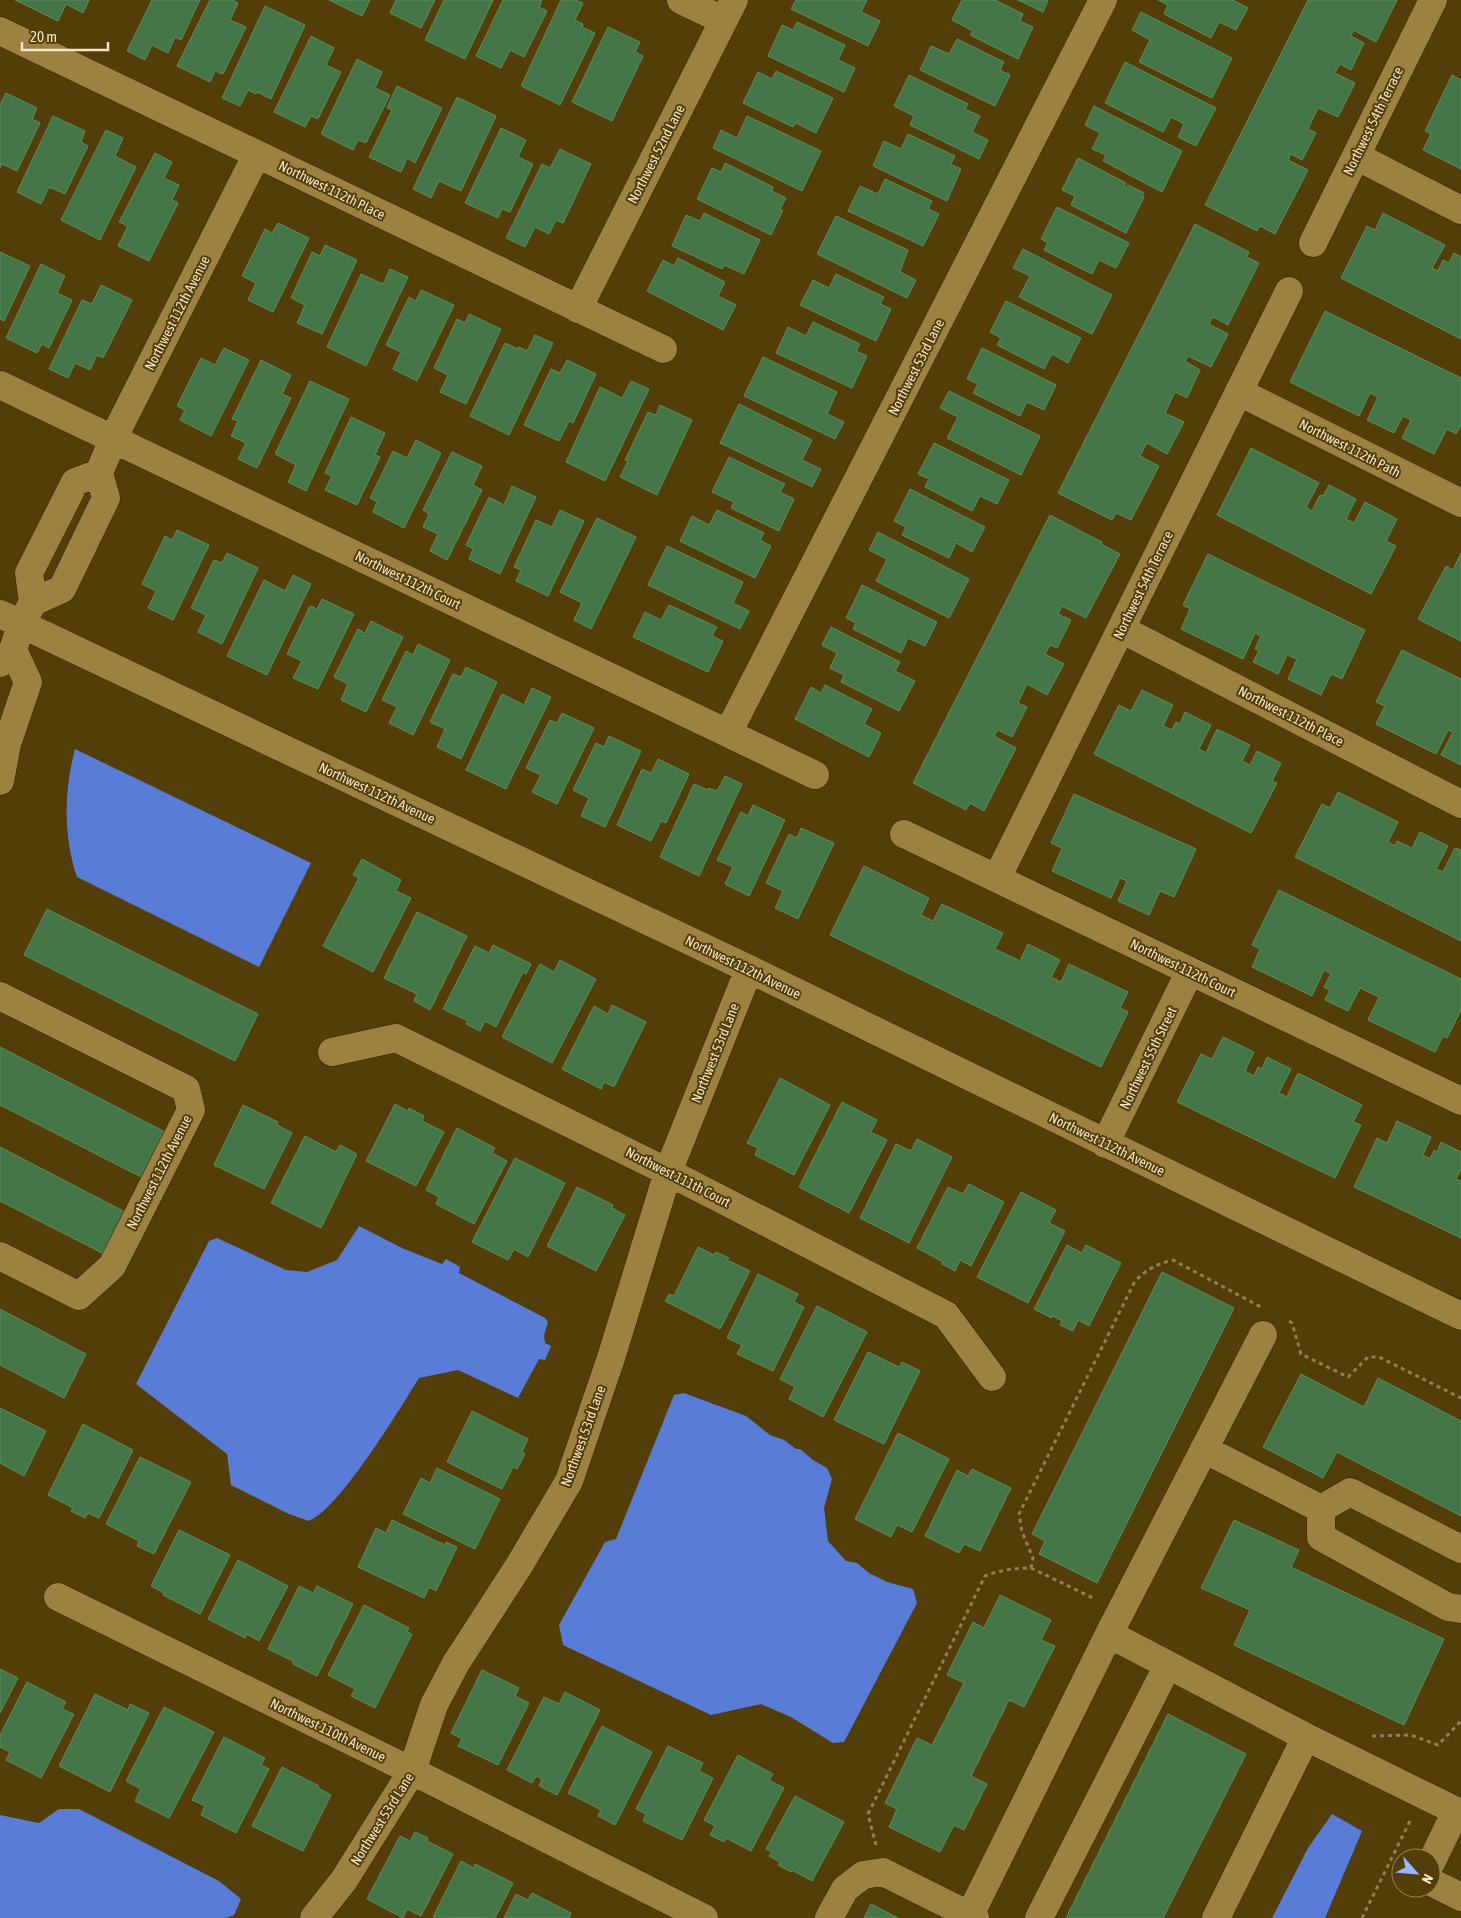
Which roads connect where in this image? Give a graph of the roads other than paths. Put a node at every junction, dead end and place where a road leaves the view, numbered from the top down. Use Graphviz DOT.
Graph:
graph roads {
  1 [pos="681,0"];
  2 [pos="1103,0"];
  3 [pos="1433,0"];
  4 [pos="729,10"];
  5 [pos="0,31"];
  6 [pos="257,154"];
  7 [pos="1356,156"];
  8 [pos="1461,210"];
  9 [pos="1313,243"];
  10 [pos="1289,291"];
  11 [pos="578,309"];
  12 [pos="663,349"];
  13 [pos="0,385"];
  14 [pos="1239,392"];
  15 [pos="113,439"];
  16 [pos="99,473"];
  17 [pos="1461,503"];
  18 [pos="18,614"];
  19 [pos="1121,629"];
  20 [pos="7,657"];
  21 [pos="728,733"];
  22 [pos="815,775"];
  23 [pos="0,781"];
  24 [pos="1461,804"];
  25 [pos="904,834"];
  26 [pos="997,878"];
  27 [pos="750,969"];
  28 [pos="1190,971"];
  29 [pos="0,996"];
  30 [pos="332,1052"];
  31 [pos="1459,1096"];
  32 [pos="1105,1144"];
  33 [pos="668,1172"];
  34 [pos="0,1256"];
  35 [pos="1461,1316"];
  36 [pos="1271,1321"];
  37 [pos="992,1377"];
  38 [pos="1204,1449"];
  39 [pos="1321,1509"];
  40 [pos="1461,1549"];
  41 [pos="58,1597"];
  42 [pos="1461,1609"];
  43 [pos="1115,1623"];
  44 [pos="1168,1666"];
  45 [pos="1306,1737"];
  46 [pos="412,1771"];
  47 [pos="1458,1811"];
  48 [pos="1439,1848"];
  49 [pos="1441,1887"];
  50 [pos="1461,1897"];
  51 [pos="972,1917"];
  52 [pos="314,1918"];
  53 [pos="704,1918"];
  54 [pos="829,1918"];
  55 [pos="1039,1918"];
  56 [pos="1216,1918"];
  1 -- 4 [label="street"];
  2 -- 21 [label="street, Northwest 53rd Lane"];
  3 -- 7 [label="street, Northwest 54th Terrace"];
  4 -- 11 [label="street, Northwest 52nd Lane"];
  5 -- 6 [label="street, Northwest 112th Place"];
  6 -- 11 [label="street, Northwest 112th Place"];
  6 -- 15 [label="street, Northwest 112th Avenue"];
  7 -- 8 [label="street"];
  7 -- 9 [label="street, Northwest 54th Terrace"];
  10 -- 14 [label="street, Northwest 54th Terrace"];
  11 -- 12 [label="street, Northwest 112th Place"];
  13 -- 15 [label="street, Northwest 112th Court"];
  14 -- 17 [label="street, Northwest 112th Path"];
  14 -- 19 [label="street, Northwest 54th Terrace"];
  15 -- 16 [label="street, Northwest 112th Avenue"];
  15 -- 21 [label="street, Northwest 112th Court"];
  16 -- 18 [label="street"];
  16 -- 18 [label="street"];
  18 -- 20 [label="street"];
  18 -- 27 [label="street, Northwest 112th Avenue"];
  19 -- 24 [label="street, Northwest 112th Place"];
  19 -- 26 [label="street, Northwest 54th Terrace"];
  20 -- 23 [label="street"];
  21 -- 22 [label="street, Northwest 112th Court"];
  25 -- 26 [label="street, Northwest 112th Court"];
  26 -- 28 [label="street, Northwest 112th Court"];
  27 -- 32 [label="street, Northwest 112th Avenue"];
  27 -- 33 [label="street, Northwest 53rd Lane"];
  28 -- 31 [label="street, Northwest 112th Court"];
  28 -- 32 [label="street, Northwest 55th Street"];
  29 -- 34 [label="street, Northwest 112th Avenue"];
  30 -- 33 [label="street, Northwest 111th Court"];
  32 -- 35 [label="street, Northwest 112th Avenue"];
  33 -- 37 [label="street, Northwest 111th Court"];
  33 -- 46 [label="street, Northwest 53rd Lane"];
  36 -- 38 [label="street"];
  38 -- 39 [label="street"];
  38 -- 43 [label="street"];
  39 -- 40 [label="street"];
  39 -- 42 [label="street"];
  41 -- 46 [label="street, Northwest 110th Avenue"];
  43 -- 44 [label="street"];
  43 -- 51 [label="street"];
  44 -- 45 [label="street"];
  44 -- 55 [label="street"];
  45 -- 47 [label="street"];
  45 -- 56 [label="street"];
  46 -- 52 [label="street, Northwest 53rd Lane"];
  46 -- 53 [label="street, Northwest 110th Avenue"];
  47 -- 48 [label="street"];
  49 -- 50 [label="street"];
  51 -- 54 [label="street"];
}
